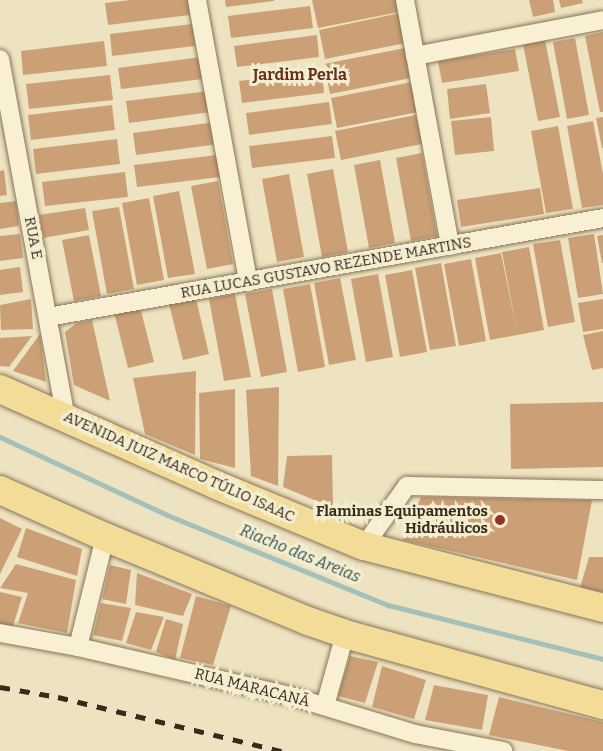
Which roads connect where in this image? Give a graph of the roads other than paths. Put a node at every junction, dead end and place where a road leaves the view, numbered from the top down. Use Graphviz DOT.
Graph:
graph roads {
  1 [pos="197,0"];
  2 [pos="405,0"];
  3 [pos="603,20"];
  4 [pos="415,56"];
  5 [pos="0,59"];
  6 [pos="603,219"];
  7 [pos="450,246"];
  8 [pos="248,282"];
  9 [pos="48,317"];
  10 [pos="0,389"];
  11 [pos="66,417"];
  12 [pos="0,490"];
  13 [pos="603,490"];
  14 [pos="105,537"];
  15 [pos="364,546"];
  16 [pos="603,608"];
  17 [pos="0,633"];
  18 [pos="345,634"];
  19 [pos="78,647"];
  20 [pos="603,705"];
  21 [pos="325,706"];
  22 [pos="503,751"];
  1 -- 8 [label="street"];
  2 -- 4 [label="street"];
  3 -- 4 [label="street"];
  4 -- 7 [label="street"];
  5 -- 9 [label="street, RUA E"];
  6 -- 7 [label="street, RUA LUCAS GUSTAVO REZENDE MARTINS"];
  7 -- 8 [label="street, RUA LUCAS GUSTAVO REZENDE MARTINS"];
  8 -- 9 [label="street, RUA LUCAS GUSTAVO REZENDE MARTINS"];
  9 -- 11 [label="street, RUA E"];
  10 -- 11 [label="main road, AVENIDA JUIZ MARCO TÚLIO ISAAC"];
  11 -- 15 [label="main road, AVENIDA JUIZ MARCO TÚLIO ISAAC"];
  12 -- 14 [label="main road"];
  13 -- 15 [label="street"];
  14 -- 18 [label="main road"];
  14 -- 19 [label="street"];
  15 -- 16 [label="main road, AVENIDA JUIZ MARCO TÚLIO ISAAC"];
  17 -- 19 [label="street, RUA MARACANÃ"];
  18 -- 20 [label="main road"];
  18 -- 21 [label="street"];
  19 -- 21 [label="street, RUA MARACANÃ"];
  21 -- 22 [label="street, RUA MARACANÃ"];
}
